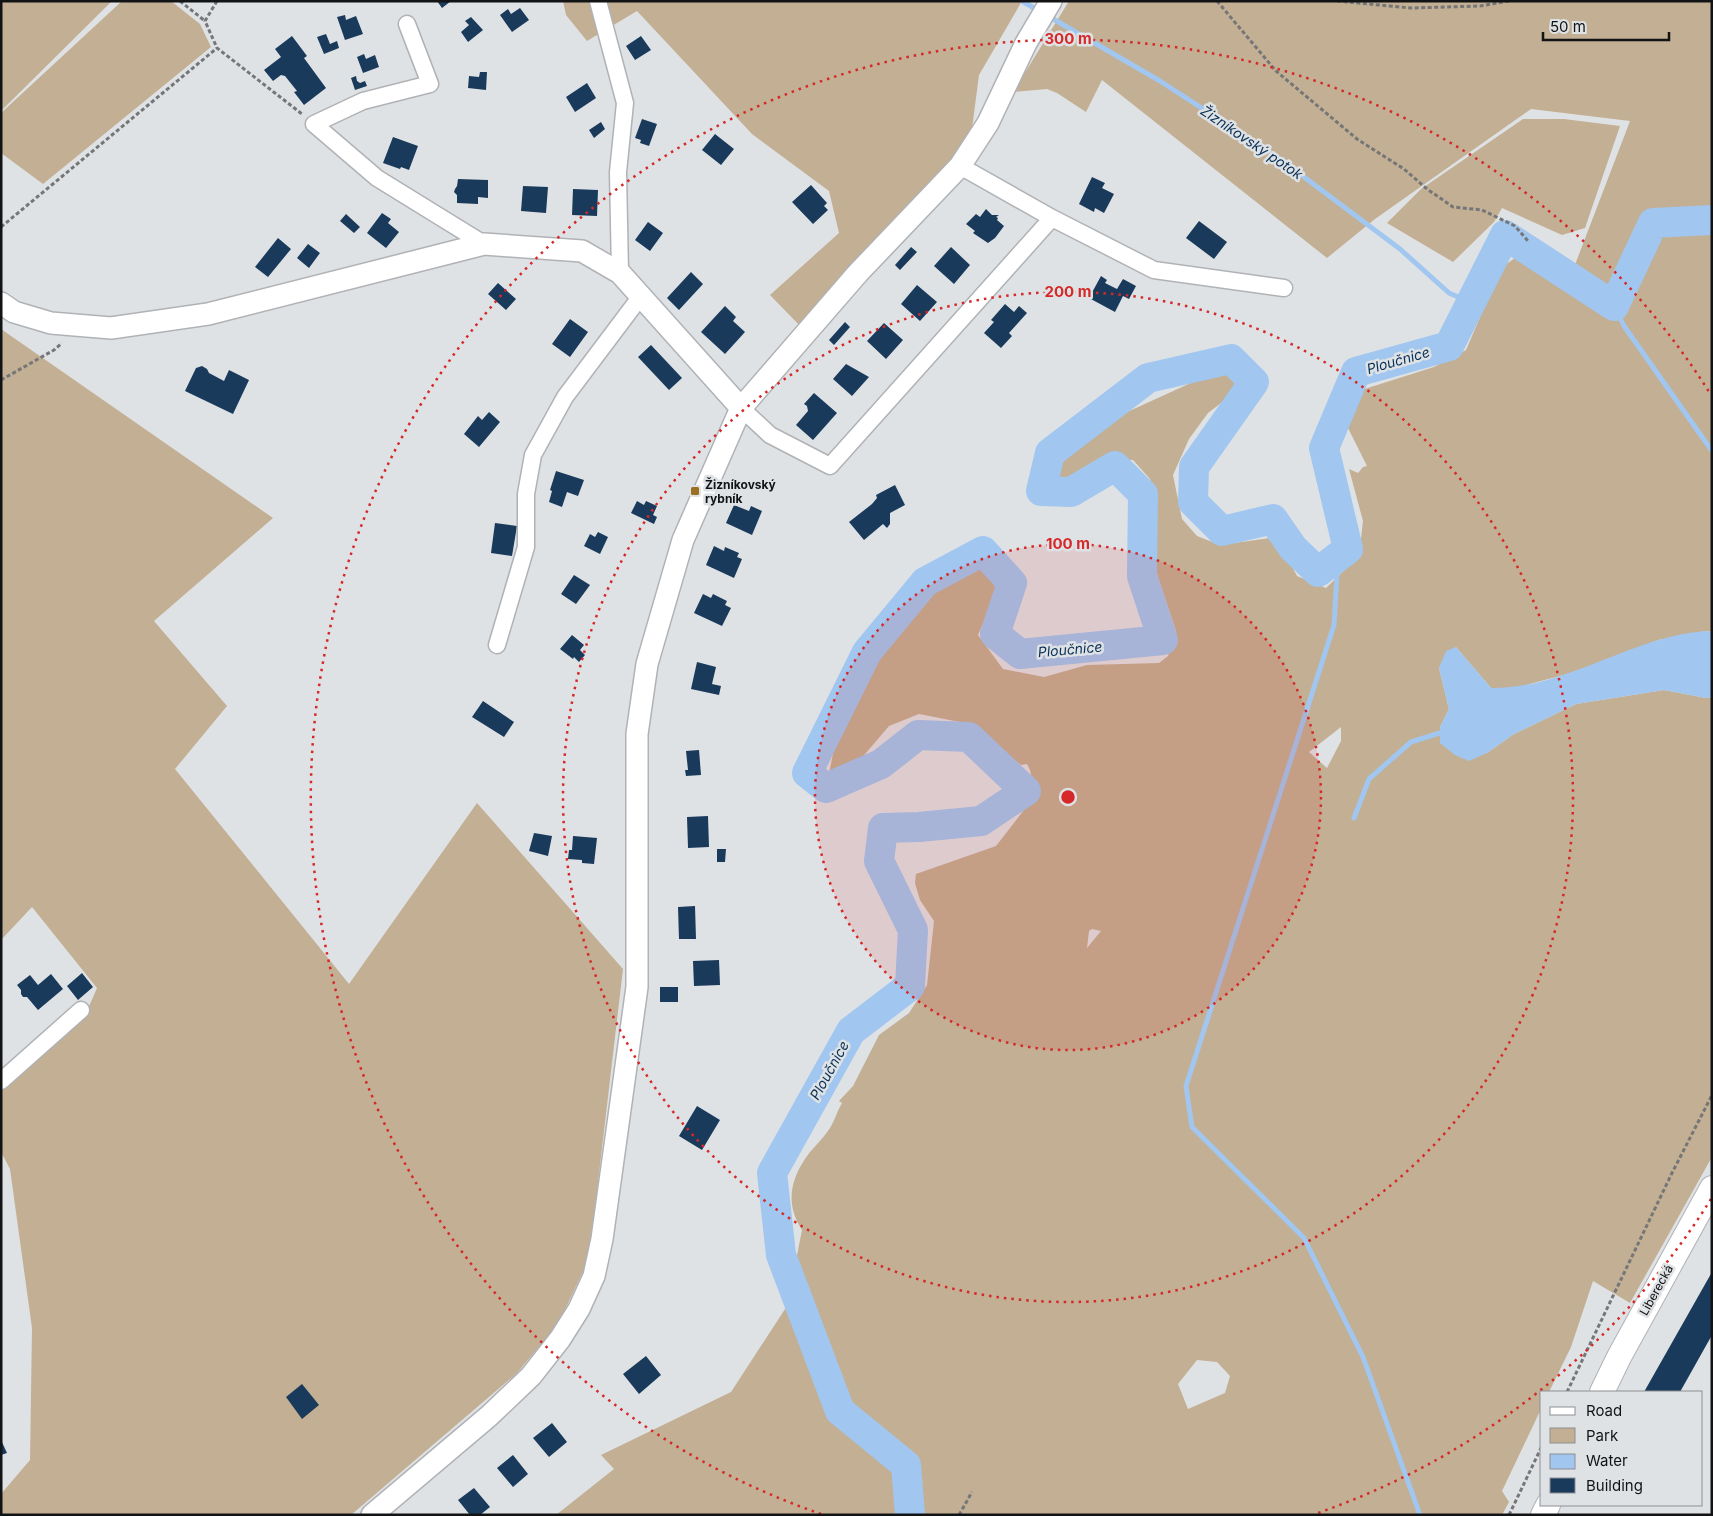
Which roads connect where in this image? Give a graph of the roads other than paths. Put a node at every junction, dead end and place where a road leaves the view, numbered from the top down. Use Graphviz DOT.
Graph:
graph roads {
  1 [pos="598,1"];
  2 [pos="1051,1"];
  3 [pos="407,24"];
  4 [pos="960,166"];
  5 [pos="1052,218"];
  6 [pos="484,244"];
  7 [pos="620,273"];
  8 [pos="1284,288"];
  9 [pos="641,296"];
  10 [pos="1,303"];
  11 [pos="741,408"];
  12 [pos="497,645"];
  13 [pos="81,1010"];
  14 [pos="1,1081"];
  15 [pos="1712,1188"];
  16 [pos="1603,1391"];
  17 [pos="372,1515"];
  1 -- 7 [label="street"];
  2 -- 4 [label="street"];
  3 -- 6 [label="street"];
  4 -- 5 [label="street"];
  4 -- 11 [label="street"];
  5 -- 8 [label="street"];
  5 -- 11 [label="street"];
  6 -- 7 [label="street"];
  6 -- 10 [label="street"];
  7 -- 9 [label="street"];
  9 -- 11 [label="street"];
  9 -- 12 [label="street"];
  11 -- 17 [label="street"];
  13 -- 14 [label="street"];
  15 -- 16 [label="main road, Liberecká"];
}
